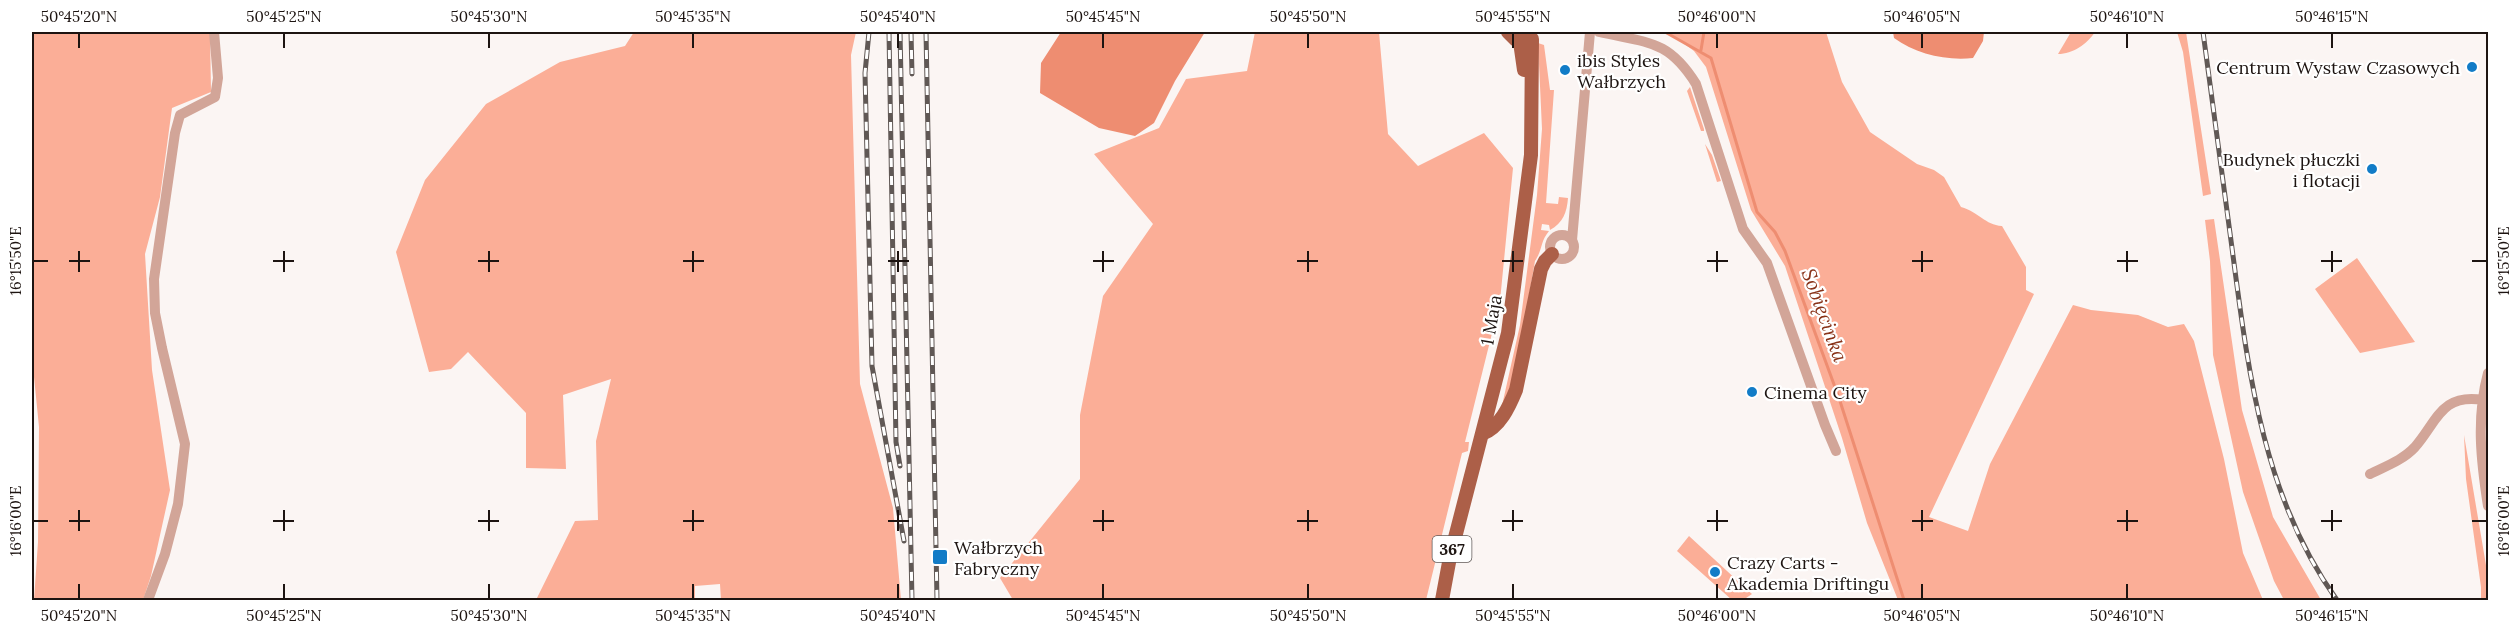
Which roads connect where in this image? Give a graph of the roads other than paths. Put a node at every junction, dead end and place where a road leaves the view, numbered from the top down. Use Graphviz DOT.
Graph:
graph roads {
  1 [pos="214,32"];
  2 [pos="1508,32"];
  3 [pos="1590,32"];
  4 [pos="1599,32"];
  5 [pos="1533,36"];
  6 [pos="1573,213"];
  7 [pos="1560,234"];
  8 [pos="1572,240"];
  9 [pos="1552,254"];
  10 [pos="2488,373"];
  11 [pos="2483,400"];
  12 [pos="1482,434"];
  13 [pos="1836,451"];
  14 [pos="2370,474"];
  15 [pos="2488,506"];
  16 [pos="148,600"];
  17 [pos="1442,600"];
  1 -- 16 [label="street"];
  2 -- 5 [label="main road, 367"];
  3 -- 6 [label="street"];
  4 -- 13 [label="street"];
  5 -- 12 [label="main road, 1 Maja / 367"];
  6 -- 7 [label="street"];
  6 -- 8 [label="street"];
  7 -- 8 [label="street"];
  7 -- 9 [label="street"];
  8 -- 9 [label="street"];
  9 -- 12 [label="main road"];
  10 -- 11 [label="street"];
  11 -- 14 [label="street"];
  11 -- 15 [label="street"];
  12 -- 17 [label="main road, 1 Maja / 367"];
}
